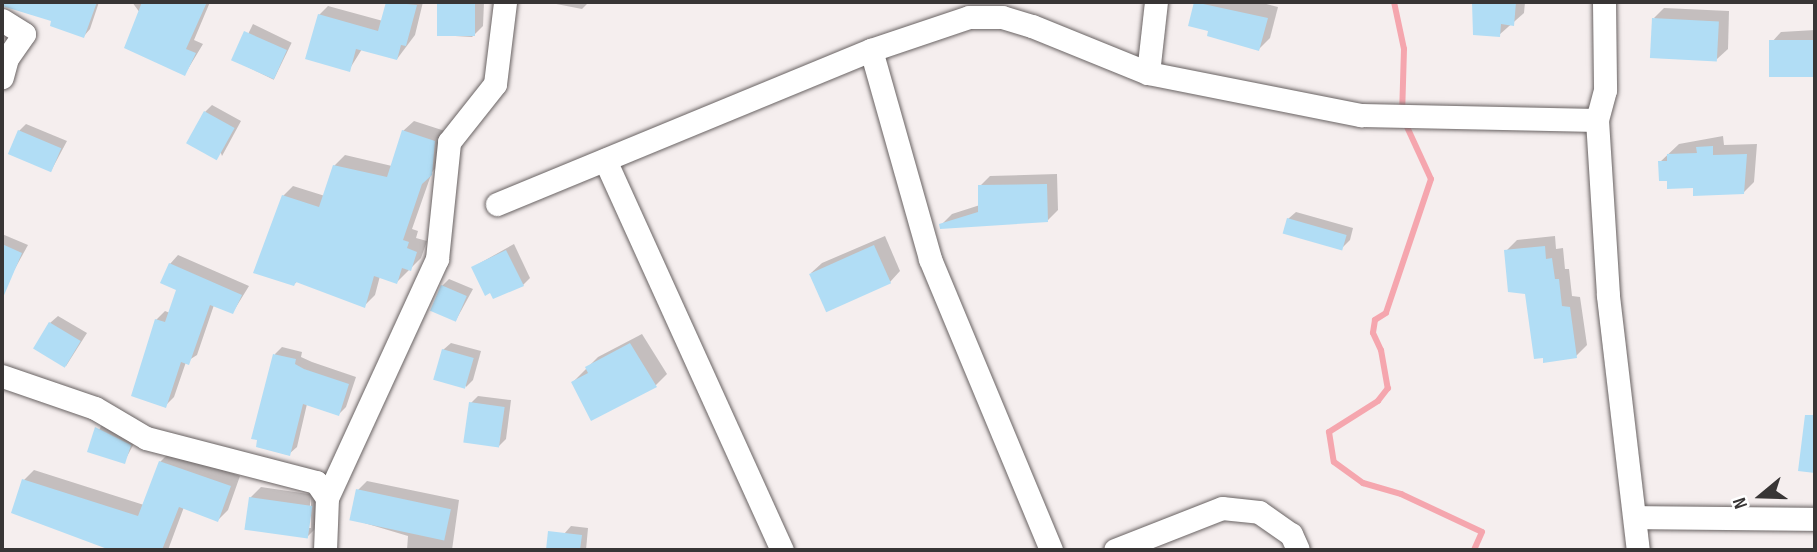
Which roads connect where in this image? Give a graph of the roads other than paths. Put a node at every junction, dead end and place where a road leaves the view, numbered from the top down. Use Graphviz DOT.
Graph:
graph roads {
  1 [pos="505,2"];
  2 [pos="1156,2"];
  3 [pos="1604,2"];
  4 [pos="2,20"];
  5 [pos="871,50"];
  6 [pos="1148,73"];
  7 [pos="2,77"];
  8 [pos="1597,120"];
  9 [pos="605,160"];
  10 [pos="497,204"];
  11 [pos="2,376"];
  12 [pos="327,498"];
  13 [pos="1636,517"];
  14 [pos="1815,519"];
  15 [pos="325,550"];
  16 [pos="782,550"];
  17 [pos="1051,550"];
  18 [pos="1115,550"];
  19 [pos="1298,550"];
  20 [pos="1638,550"];
  1 -- 12 [label="street"];
  2 -- 6 [label="street"];
  3 -- 8 [label="street"];
  4 -- 7 [label="street"];
  5 -- 6 [label="street"];
  5 -- 9 [label="street"];
  5 -- 17 [label="street"];
  6 -- 8 [label="street"];
  8 -- 13 [label="street"];
  9 -- 10 [label="street"];
  9 -- 16 [label="street"];
  11 -- 12 [label="street"];
  12 -- 15 [label="street"];
  13 -- 14 [label="street"];
  13 -- 20 [label="street"];
  18 -- 19 [label="street"];
}
